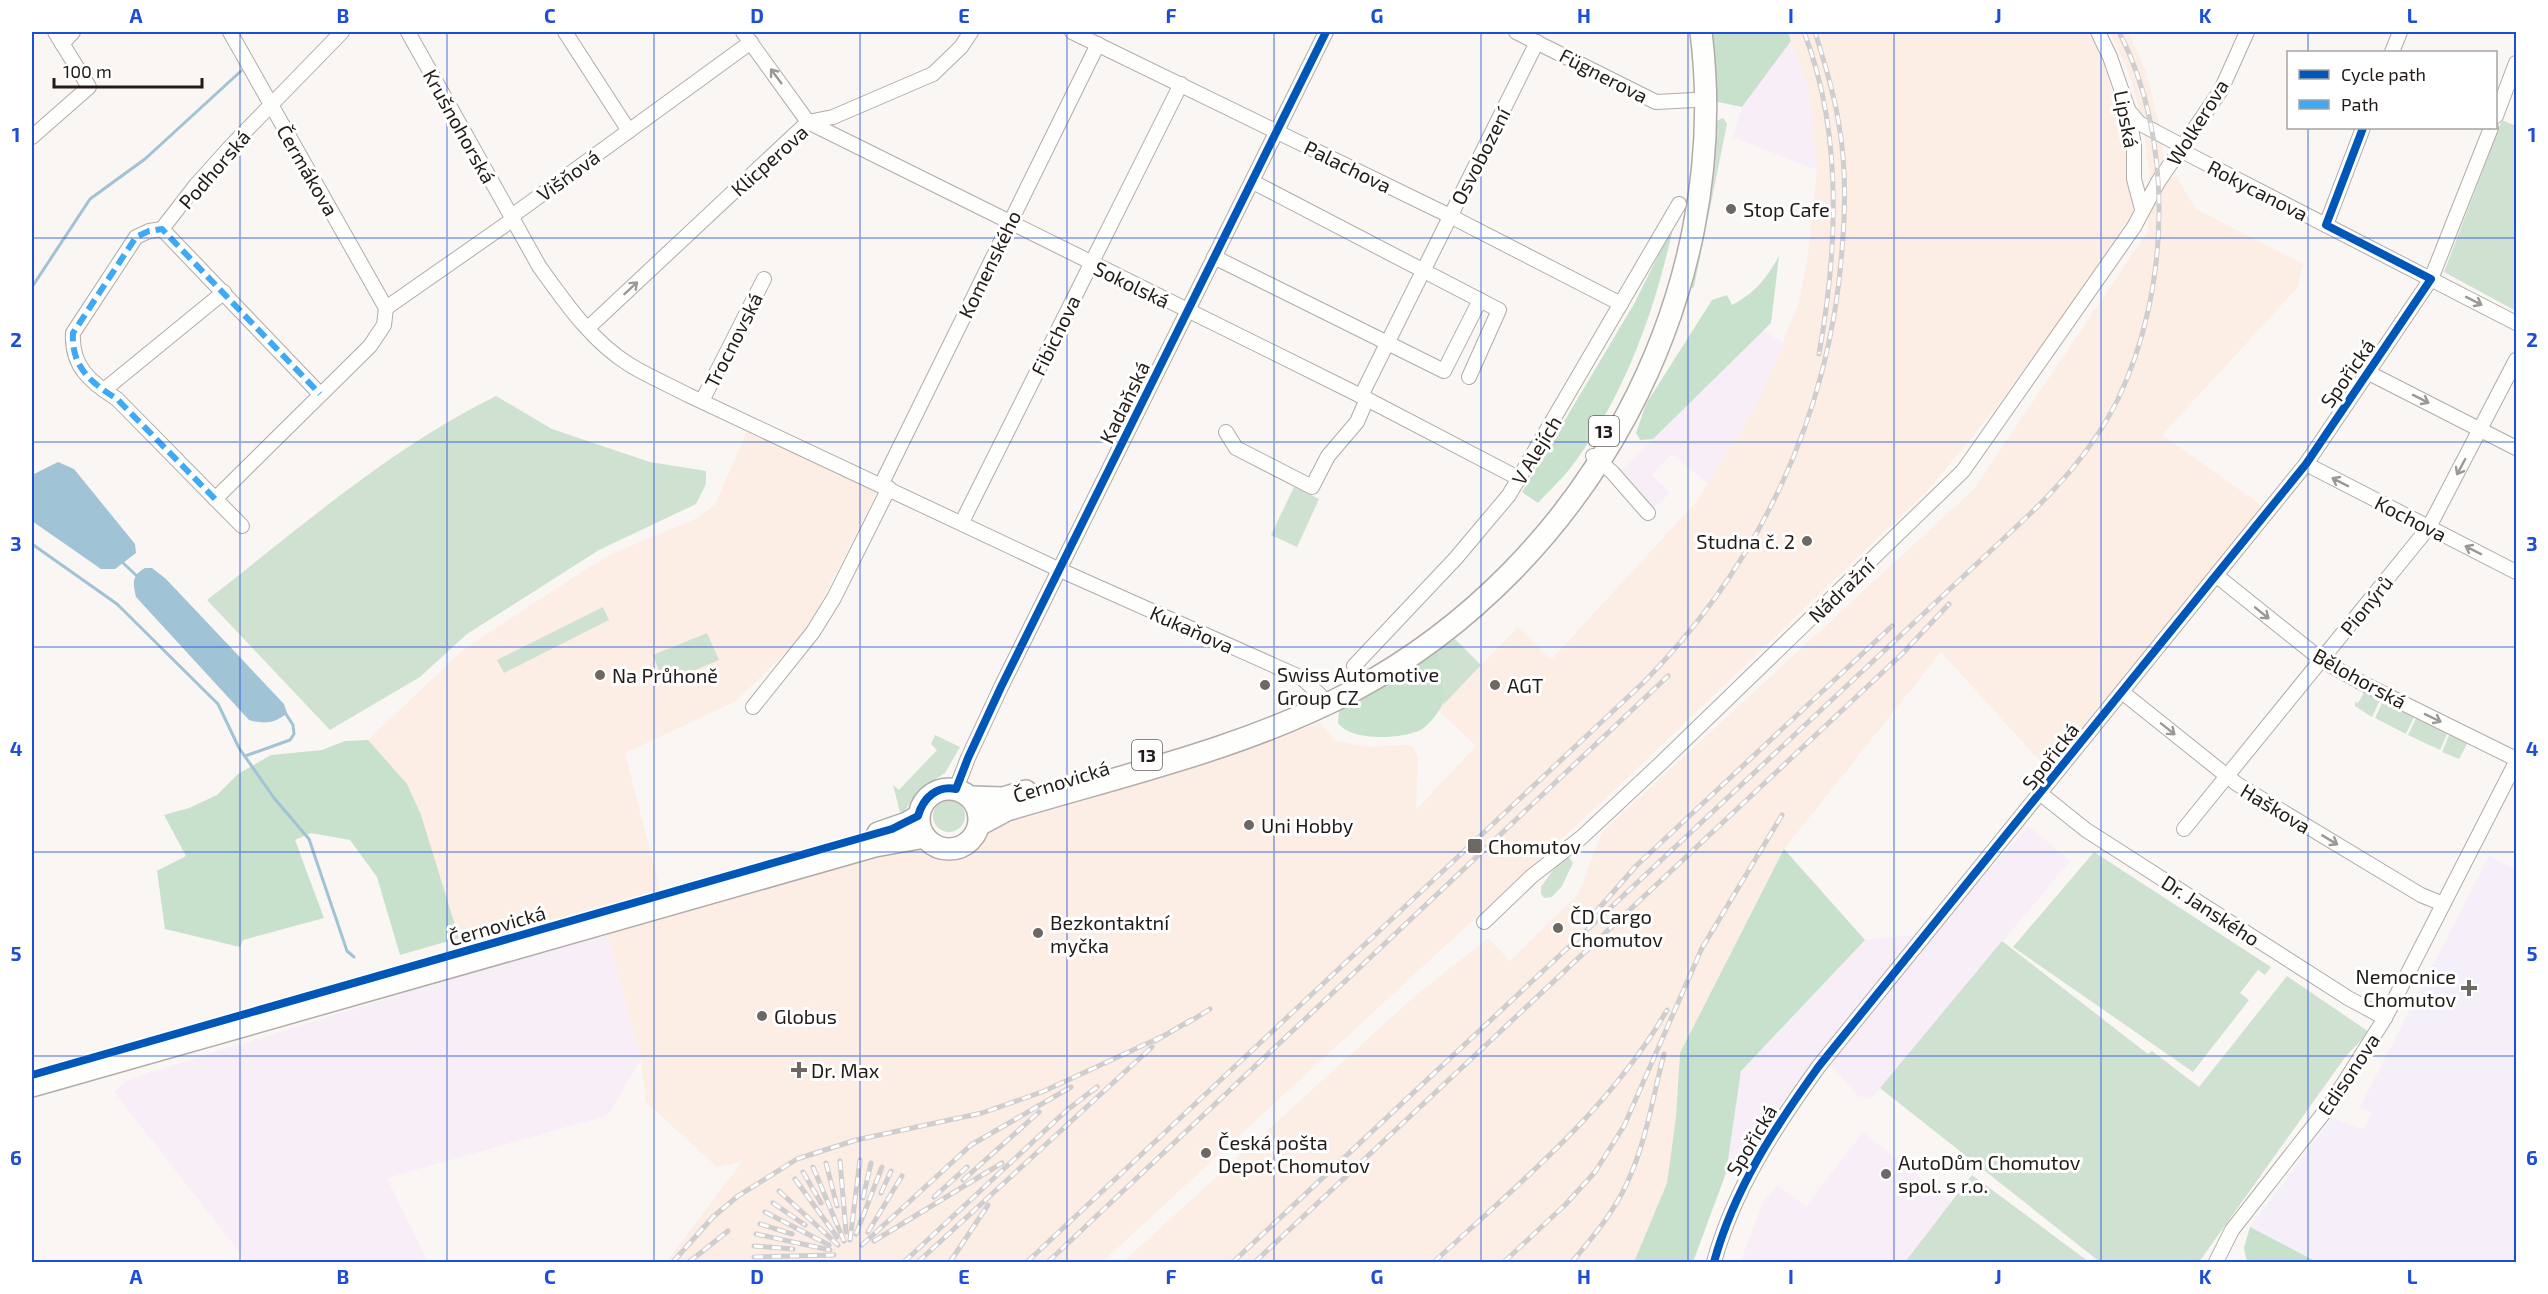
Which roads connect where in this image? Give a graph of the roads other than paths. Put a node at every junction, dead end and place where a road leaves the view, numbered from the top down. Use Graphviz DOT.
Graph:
graph roads {
  1 [pos="73,32"];
  2 [pos="230,32"];
  3 [pos="342,32"];
  4 [pos="408,32"];
  5 [pos="565,32"];
  6 [pos="971,32"];
  7 [pos="1072,32"];
  8 [pos="1326,32"];
  9 [pos="1516,32"];
  10 [pos="1690,32"];
  11 [pos="1701,32"];
  12 [pos="2098,32"];
  13 [pos="2247,32"];
  14 [pos="2400,32"];
  15 [pos="747,37"];
  16 [pos="58,38"];
  17 [pos="1537,42"];
  18 [pos="1098,44"];
  19 [pos="2392,51"];
  20 [pos="2517,63"];
  21 [pos="1181,84"];
  22 [pos="1695,100"];
  23 [pos="271,105"];
  24 [pos="2128,109"];
  25 [pos="2497,113"];
  26 [pos="808,122"];
  27 [pos="2363,129"];
  28 [pos="2491,129"];
  29 [pos="629,131"];
  30 [pos="1277,131"];
  31 [pos="32,137"];
  32 [pos="2183,149"];
  33 [pos="1253,182"];
  34 [pos="1679,204"];
  35 [pos="2142,209"];
  36 [pos="1450,216"];
  37 [pos="512,220"];
  38 [pos="1010,222"];
  39 [pos="2326,225"];
  40 [pos="162,229"];
  41 [pos="1214,257"];
  42 [pos="1091,264"];
  43 [pos="1422,270"];
  44 [pos="764,279"];
  45 [pos="2431,279"];
  46 [pos="224,292"];
  47 [pos="1480,300"];
  48 [pos="1621,304"];
  49 [pos="386,308"];
  50 [pos="1188,311"];
  51 [pos="2517,323"];
  52 [pos="588,328"];
  53 [pos="1386,343"];
  54 [pos="2517,360"];
  55 [pos="2369,373"];
  56 [pos="1469,377"];
  57 [pos="104,390"];
  58 [pos="320,394"];
  59 [pos="1364,397"];
  60 [pos="702,401"];
  61 [pos="2480,430"];
  62 [pos="1226,432"];
  63 [pos="2517,448"];
  64 [pos="1595,457"];
  65 [pos="2306,464"];
  66 [pos="1520,479"];
  67 [pos="885,486"];
  68 [pos="214,499"];
  69 [pos="1648,513"];
  70 [pos="962,522"];
  71 [pos="242,526"];
  72 [pos="2429,527"];
  73 [pos="1060,570"];
  74 [pos="2517,572"];
  75 [pos="2217,576"];
  76 [pos="2323,661"];
  77 [pos="1354,666"];
  78 [pos="2122,692"];
  79 [pos="1322,700"];
  80 [pos="753,707"];
  81 [pos="2517,760"];
  82 [pos="2227,777"];
  83 [pos="963,793"];
  84 [pos="2041,794"];
  85 [pos="918,816"];
  86 [pos="979,825"];
  87 [pos="2184,830"];
  88 [pos="925,837"];
  89 [pos="2443,904"];
  90 [pos="1484,922"];
  91 [pos="2385,1018"];
  92 [pos="32,1075"];
  93 [pos="32,1086"];
  94 [pos="2225,1246"];
  95 [pos="1714,1263"];
  96 [pos="2216,1263"];
  97 [pos="2227,1263"];
  1 -- 16 [label="street"];
  2 -- 23 [label="street, Čermákova"];
  3 -- 23 [label="street, Podhorská"];
  4 -- 37 [label="street, Krušnohorská"];
  5 -- 29 [label="street"];
  6 -- 26 [label="street, Klicperova"];
  7 -- 18 [label="street, Palachova"];
  8 -- 30 [label="street, Kadaňská"];
  9 -- 17 [label="street, Fügnerova"];
  10 -- 22 [label="highway, 13"];
  11 -- 64 [label="highway, 13"];
  12 -- 24 [label="street, Lipská"];
  13 -- 32 [label="street, Wolkerova"];
  14 -- 19 [label="street"];
  26 -- 15 [label="street, one-way"];
  15 -- 29 [label="street, Višňová"];
  16 -- 31 [label="street"];
  17 -- 22 [label="street, Fügnerova"];
  17 -- 36 [label="street, Osvobození"];
  18 -- 21 [label="street, Palachova"];
  18 -- 38 [label="street, Komenského"];
  20 -- 25 [label="street"];
  21 -- 30 [label="street, Palachova"];
  21 -- 42 [label="street, Fibichova"];
  22 -- 64 [label="highway, 13"];
  23 -- 40 [label="street, Podhorská"];
  23 -- 49 [label="street, Čermákova"];
  24 -- 32 [label="street, Rokycanova"];
  24 -- 35 [label="street, Lipská"];
  26 -- 38 [label="street, Sokolská"];
  52 -- 26 [label="street, Klicperova, one-way"];
  27 -- 39 [label="street"];
  28 -- 45 [label="street, Spořická"];
  29 -- 37 [label="street, Višňová"];
  30 -- 33 [label="street, Kadaňská"];
  30 -- 36 [label="street, Palachova"];
  32 -- 35 [label="street, Wolkerova"];
  32 -- 39 [label="street, Rokycanova"];
  33 -- 41 [label="street, Kadaňská"];
  33 -- 43 [label="street"];
  34 -- 48 [label="street, V Alejích"];
  35 -- 90 [label="street, Nádražní"];
  36 -- 43 [label="street, Osvobození"];
  36 -- 48 [label="street, Palachova"];
  37 -- 49 [label="street, Višňová"];
  37 -- 52 [label="street"];
  38 -- 42 [label="street, Sokolská"];
  38 -- 67 [label="street, Komenského"];
  39 -- 45 [label="street, Rokycanova"];
  40 -- 46 [label="street"];
  40 -- 57 [label="street"];
  41 -- 50 [label="street, Kadaňská"];
  41 -- 53 [label="street"];
  42 -- 50 [label="street, Sokolská"];
  42 -- 70 [label="street, Fibichova"];
  43 -- 47 [label="street"];
  43 -- 53 [label="street, Osvobození"];
  44 -- 60 [label="street, Trocnovská"];
  45 -- 51 [label="street, Rokycanova, one-way"];
  45 -- 55 [label="street, Spořická"];
  46 -- 57 [label="street"];
  46 -- 58 [label="street"];
  47 -- 53 [label="street"];
  47 -- 56 [label="street"];
  48 -- 66 [label="street, V Alejích"];
  49 -- 58 [label="street"];
  50 -- 59 [label="street, Sokolská"];
  50 -- 73 [label="street, Kadaňská"];
  52 -- 60 [label="street"];
  53 -- 59 [label="street, Osvobození"];
  54 -- 61 [label="street, Pionýrů"];
  55 -- 61 [label="street, one-way"];
  55 -- 65 [label="street, Spořická"];
  57 -- 68 [label="street"];
  58 -- 68 [label="street"];
  59 -- 62 [label="street, Osvobození"];
  59 -- 66 [label="street, Sokolská"];
  60 -- 67 [label="street"];
  61 -- 63 [label="street"];
  61 -- 72 [label="street, Pionýrů, one-way"];
  64 -- 69 [label="street"];
  64 -- 79 [label="highway, 13"];
  72 -- 65 [label="street, Kochova, one-way"];
  65 -- 75 [label="street, Spořická"];
  66 -- 77 [label="street, V Alejích"];
  67 -- 70 [label="street"];
  67 -- 80 [label="street"];
  68 -- 71 [label="street"];
  70 -- 73 [label="street"];
  74 -- 72 [label="street, Kochova, one-way"];
  72 -- 76 [label="street, Pionýrů"];
  73 -- 79 [label="street, Kukaňova"];
  73 -- 83 [label="street, Kadaňská"];
  75 -- 76 [label="street, Bělohorská, one-way"];
  75 -- 78 [label="street, Spořická"];
  76 -- 81 [label="street, Bělohorská, one-way"];
  76 -- 82 [label="street, Pionýrů"];
  78 -- 82 [label="street, Haškova, one-way"];
  78 -- 84 [label="street, Spořická"];
  79 -- 83 [label="highway, Černovická / 13"];
  79 -- 86 [label="highway, Černovická / 13"];
  81 -- 89 [label="street, Edisonova"];
  82 -- 87 [label="street, Pionýrů"];
  82 -- 89 [label="street, Haškova, one-way"];
  83 -- 85 [label="highway, Černovická / 13"];
  83 -- 86 [label="highway"];
  84 -- 91 [label="street, Dr. Janského"];
  84 -- 95 [label="street, Spořická"];
  85 -- 88 [label="highway"];
  85 -- 92 [label="highway, Černovická / 13"];
  86 -- 88 [label="highway, Černovická / 13"];
  88 -- 93 [label="highway, Černovická"];
  89 -- 91 [label="street, Edisonova"];
  91 -- 94 [label="street, Edisonova"];
  94 -- 96 [label="street, Edisonova"];
  94 -- 97 [label="street"];
}
